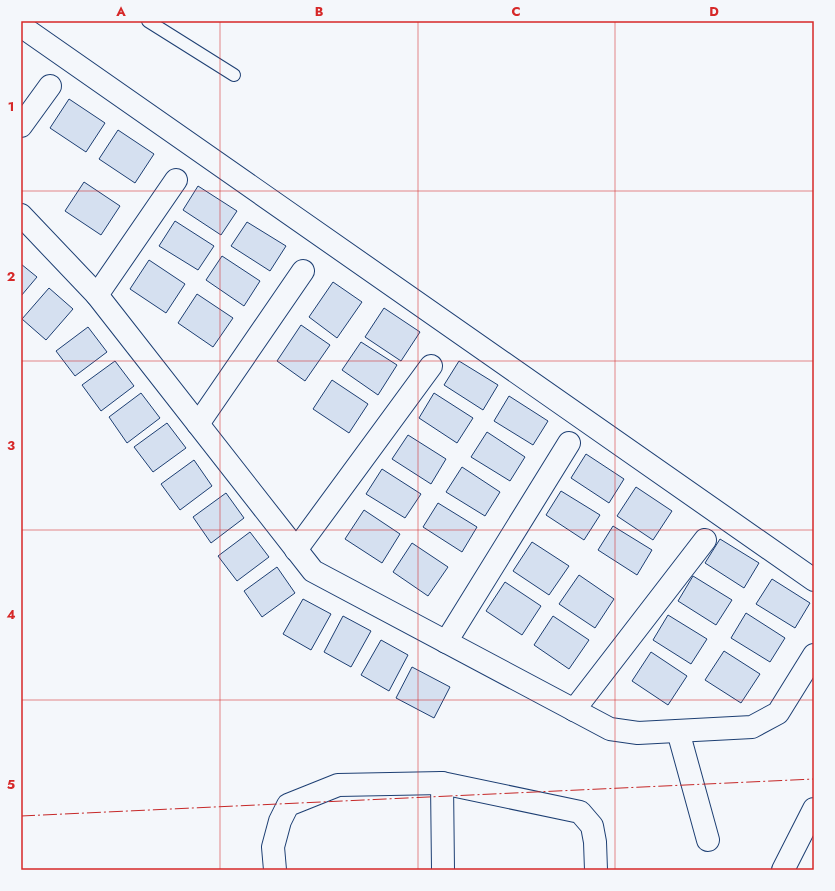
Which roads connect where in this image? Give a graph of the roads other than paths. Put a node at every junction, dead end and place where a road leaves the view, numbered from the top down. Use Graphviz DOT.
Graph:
graph roads {
  1 [pos="148,21"];
  2 [pos="21,26"];
  3 [pos="234,76"];
  4 [pos="50,86"];
  5 [pos="21,126"];
  6 [pos="176,180"];
  7 [pos="21,215"];
  8 [pos="303,271"];
  9 [pos="97,295"];
  10 [pos="431,366"];
  11 [pos="198,424"];
  12 [pos="569,443"];
  13 [pos="705,540"];
  14 [pos="296,550"];
  15 [pos="814,580"];
  16 [pos="446,642"];
  17 [pos="814,655"];
  18 [pos="574,710"];
  19 [pos="678,731"];
  20 [pos="442,783"];
  21 [pos="814,809"];
  22 [pos="708,840"];
  23 [pos="275,870"];
  24 [pos="443,870"];
  25 [pos="596,870"];
  26 [pos="782,870"];
  1 -- 3 [label="lane"];
  2 -- 15 [label="street"];
  4 -- 5 [label="street"];
  6 -- 9 [label="street"];
  7 -- 9 [label="street"];
  8 -- 11 [label="street"];
  9 -- 11 [label="street"];
  10 -- 14 [label="street"];
  11 -- 14 [label="street"];
  12 -- 16 [label="street"];
  13 -- 18 [label="street"];
  14 -- 16 [label="street"];
  16 -- 18 [label="street"];
  17 -- 19 [label="street"];
  18 -- 19 [label="street"];
  19 -- 22 [label="street"];
  20 -- 23 [label="street"];
  20 -- 24 [label="street"];
  20 -- 25 [label="street"];
  21 -- 26 [label="street"];
}
